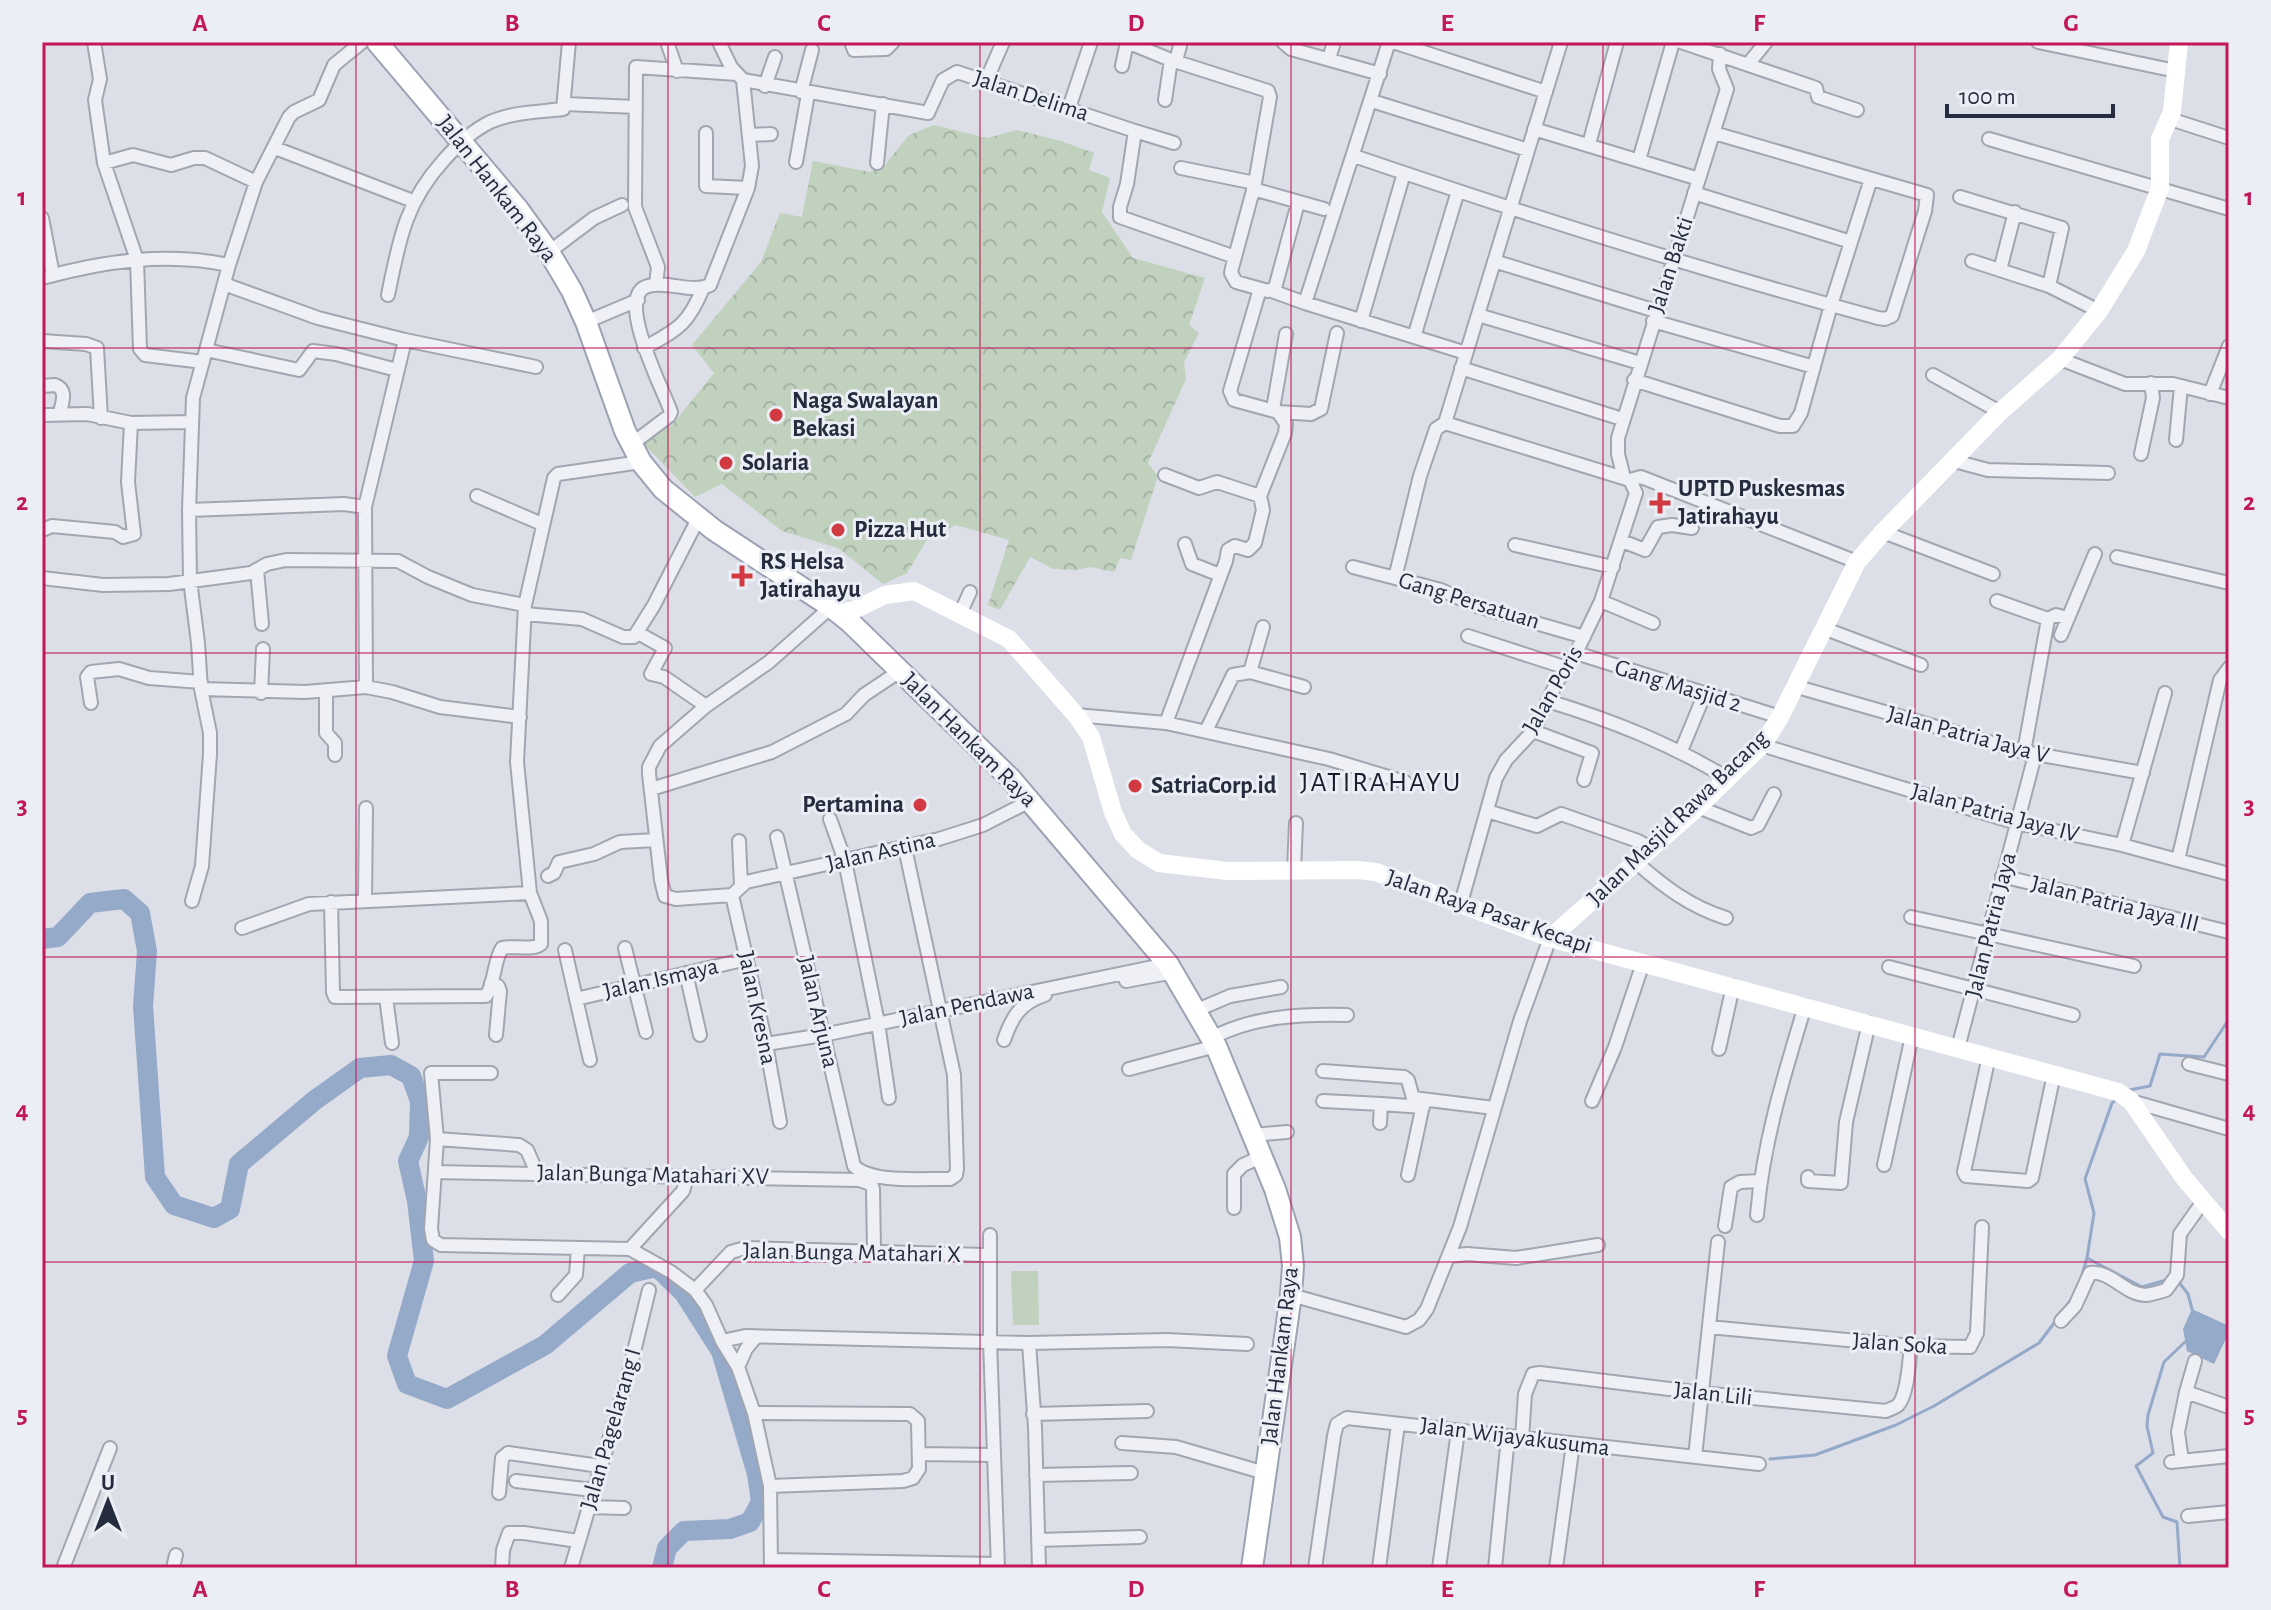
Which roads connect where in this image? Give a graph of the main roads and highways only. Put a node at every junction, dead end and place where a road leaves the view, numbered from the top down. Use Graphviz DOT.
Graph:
graph roads {
  1 [pos="377,42"];
  2 [pos="1252,1568"];
  1 -- 2 [label="main road, Jalan Hankam Raya"];
}
